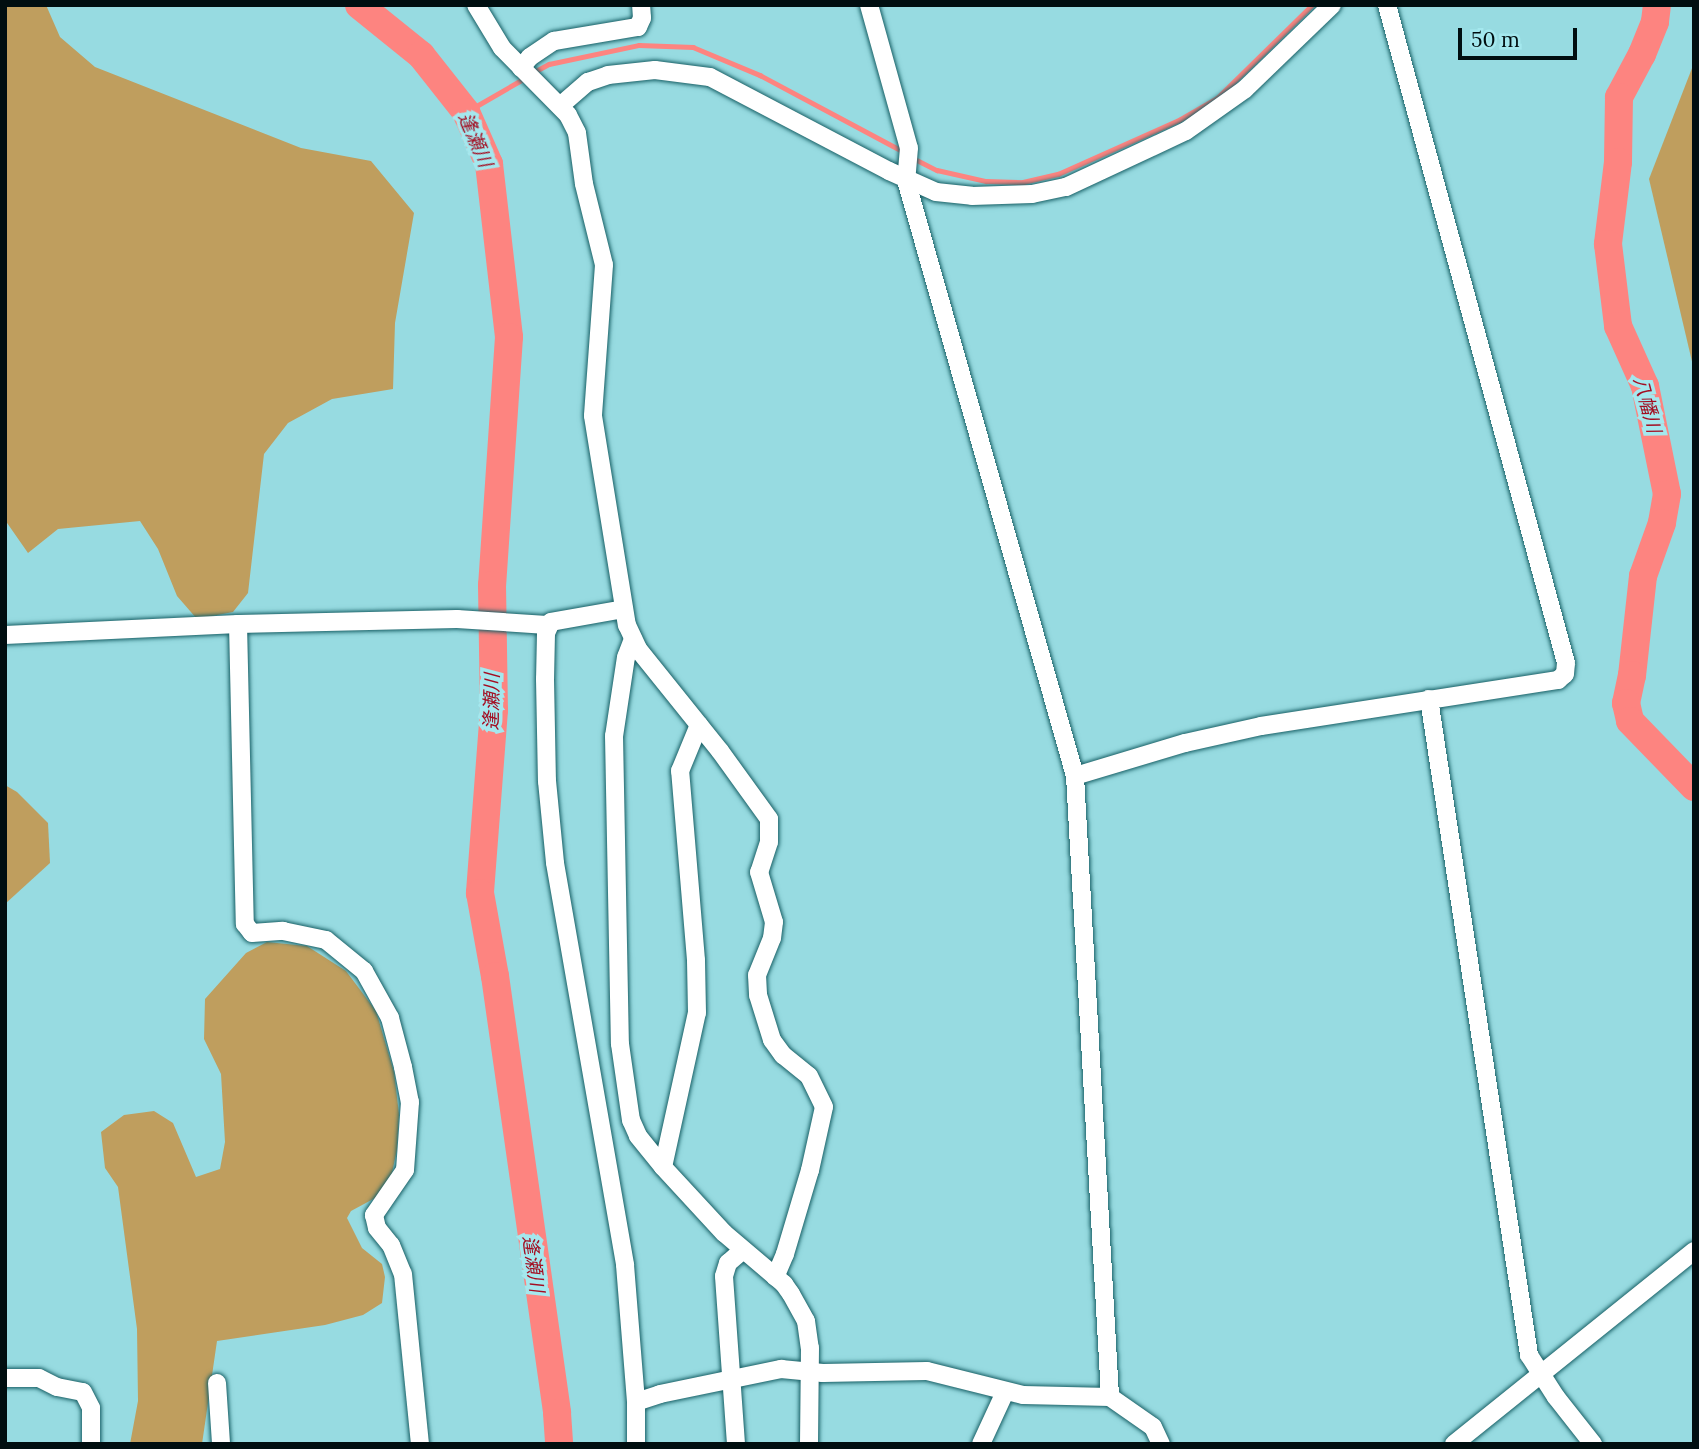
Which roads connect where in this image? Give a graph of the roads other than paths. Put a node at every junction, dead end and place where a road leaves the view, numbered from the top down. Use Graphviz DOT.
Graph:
graph roads {
  1 [pos="476,5"];
  2 [pos="641,5"];
  3 [pos="869,5"];
  4 [pos="1332,5"];
  5 [pos="1387,5"];
  6 [pos="523,70"];
  7 [pos="560,106"];
  8 [pos="907,165"];
  9 [pos="624,609"];
  10 [pos="239,624"];
  11 [pos="541,625"];
  12 [pos="5,635"];
  13 [pos="633,639"];
  14 [pos="1429,699"];
  15 [pos="699,725"];
  16 [pos="1075,776"];
  17 [pos="622,1070"];
  18 [pos="591,1078"];
  19 [pos="663,1167"];
  20 [pos="743,1250"];
  21 [pos="1694,1251"];
  22 [pos="775,1278"];
  23 [pos="811,1373"];
  24 [pos="1540,1374"];
  25 [pos="5,1378"];
  26 [pos="731,1379"];
  27 [pos="217,1383"];
  28 [pos="1005,1392"];
  29 [pos="1110,1397"];
  30 [pos="636,1402"];
  31 [pos="91,1444"];
  32 [pos="221,1444"];
  33 [pos="420,1444"];
  34 [pos="636,1444"];
  35 [pos="736,1444"];
  36 [pos="809,1444"];
  37 [pos="981,1444"];
  38 [pos="1161,1444"];
  39 [pos="1454,1444"];
  40 [pos="1593,1444"];
  1 -- 6 [label="street"];
  2 -- 6 [label="street"];
  3 -- 8 [label="street"];
  4 -- 8 [label="street"];
  5 -- 14 [label="street"];
  6 -- 7 [label="street"];
  7 -- 8 [label="street"];
  7 -- 9 [label="street"];
  8 -- 16 [label="street"];
  9 -- 11 [label="street"];
  9 -- 13 [label="street"];
  10 -- 11 [label="street"];
  10 -- 12 [label="street"];
  10 -- 33 [label="street"];
  11 -- 18 [label="street"];
  13 -- 15 [label="street"];
  13 -- 17 [label="street"];
  14 -- 16 [label="street"];
  14 -- 24 [label="street"];
  15 -- 19 [label="street"];
  15 -- 22 [label="street"];
  16 -- 29 [label="street"];
  17 -- 18 [label="street"];
  17 -- 19 [label="street"];
  18 -- 30 [label="street"];
  19 -- 20 [label="street"];
  20 -- 22 [label="street"];
  20 -- 26 [label="street"];
  21 -- 24 [label="street"];
  22 -- 23 [label="street"];
  23 -- 26 [label="street"];
  23 -- 28 [label="street"];
  23 -- 36 [label="street"];
  24 -- 39 [label="street"];
  24 -- 40 [label="street"];
  25 -- 31 [label="street"];
  26 -- 30 [label="street"];
  26 -- 35 [label="street"];
  27 -- 32 [label="street"];
  28 -- 29 [label="street"];
  28 -- 37 [label="street"];
  29 -- 38 [label="street"];
  30 -- 34 [label="street"];
}
